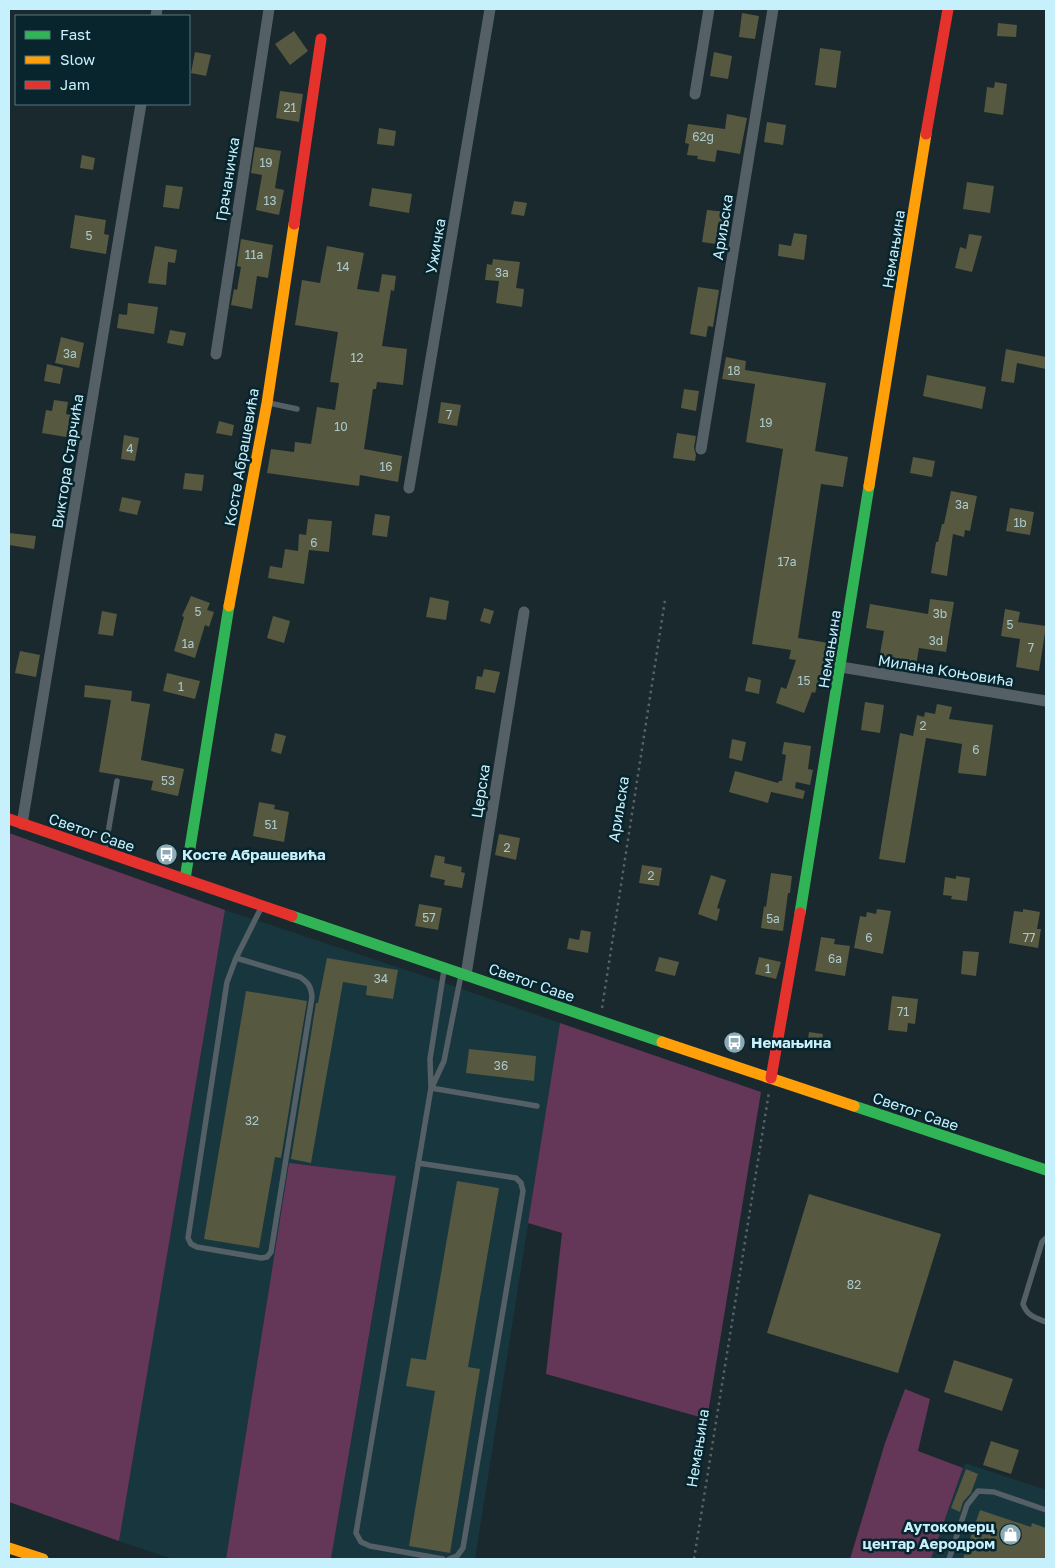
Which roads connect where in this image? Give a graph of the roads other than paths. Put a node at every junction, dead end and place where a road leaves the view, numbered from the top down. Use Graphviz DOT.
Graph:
graph roads {
  1 [pos="268,9"];
  2 [pos="490,9"];
  3 [pos="709,9"];
  4 [pos="773,9"];
  5 [pos="948,9"];
  6 [pos="321,39"];
  7 [pos="695,94"];
  8 [pos="141,105"];
  9 [pos="216,354"];
  10 [pos="267,403"];
  11 [pos="297,409"];
  12 [pos="701,449"];
  13 [pos="409,488"];
  14 [pos="524,612"];
  15 [pos="841,667"];
  16 [pos="1046,702"];
  17 [pos="117,781"];
  18 [pos="9,819"];
  19 [pos="22,824"];
  20 [pos="105,852"];
  21 [pos="185,880"];
  22 [pos="262,906"];
  23 [pos="236,958"];
  24 [pos="445,968"];
  25 [pos="464,975"];
  26 [pos="771,1078"];
  27 [pos="431,1088"];
  28 [pos="536,1106"];
  29 [pos="418,1163"];
  30 [pos="1046,1170"];
  31 [pos="1046,1238"];
  32 [pos="1046,1322"];
  33 [pos="1046,1510"];
  34 [pos="9,1548"];
  35 [pos="43,1559"];
  36 [pos="443,1559"];
  37 [pos="448,1559"];
  38 [pos="949,1559"];
  1 -- 9 [label="street, Грачаничка"];
  2 -- 13 [label="street, Ужичка"];
  3 -- 7 [label="street"];
  4 -- 12 [label="street, Ариљска"];
  5 -- 15 [label="main road, Немањина"];
  6 -- 10 [label="main road, Косте Абрашевића"];
  8 -- 19 [label="street, Виктора Старчића"];
  10 -- 11 [label="lane"];
  10 -- 21 [label="main road, Косте Абрашевића"];
  14 -- 25 [label="street, Церска"];
  15 -- 16 [label="street, Милана Коњовића"];
  15 -- 26 [label="main road, Немањина"];
  17 -- 20 [label="lane"];
  18 -- 19 [label="main road, Светог Саве"];
  19 -- 20 [label="main road, Светог Саве"];
  20 -- 21 [label="main road, Светог Саве"];
  21 -- 22 [label="main road, Светог Саве"];
  22 -- 23 [label="lane"];
  22 -- 24 [label="main road, Светог Саве"];
  23 -- 23 [label="lane"];
  24 -- 25 [label="main road, Светог Саве"];
  24 -- 27 [label="lane"];
  25 -- 26 [label="main road, Светог Саве"];
  25 -- 27 [label="lane"];
  26 -- 30 [label="main road, Светог Саве"];
  27 -- 28 [label="lane"];
  27 -- 29 [label="lane"];
  29 -- 36 [label="lane"];
  29 -- 37 [label="lane"];
  31 -- 32 [label="lane"];
  33 -- 38 [label="lane"];
  34 -- 35 [label="main road"];
}
